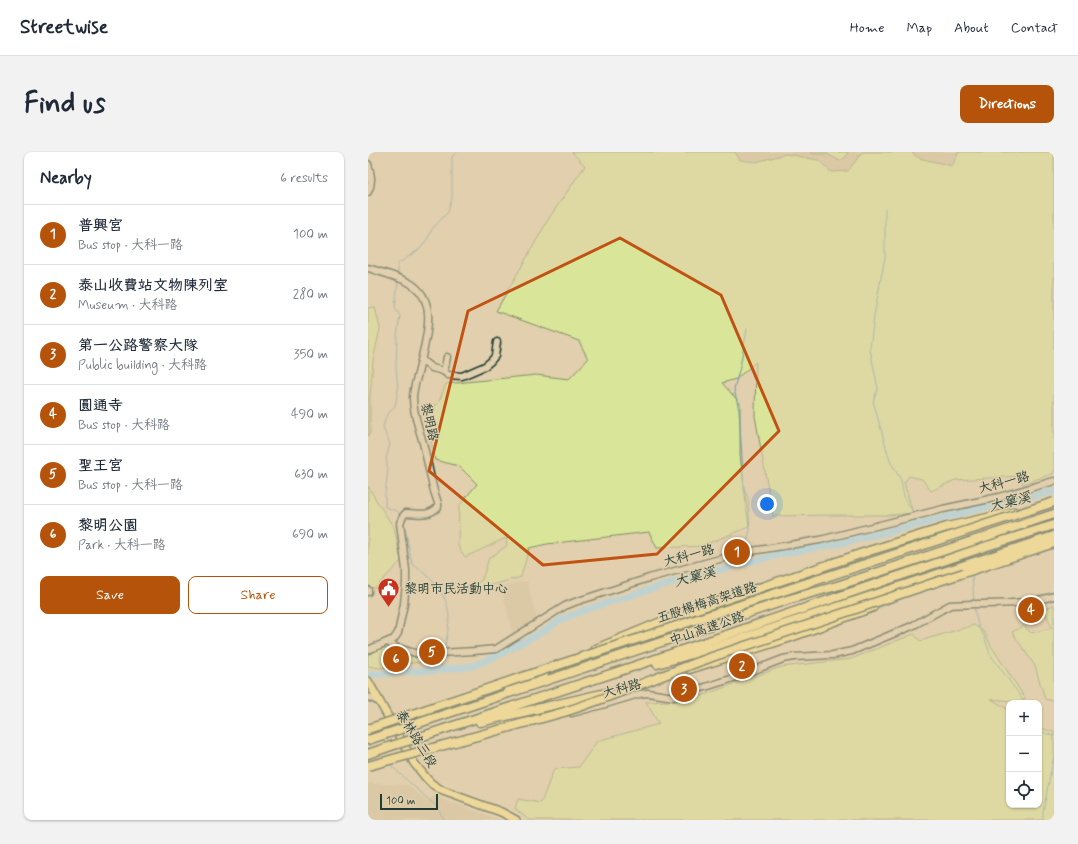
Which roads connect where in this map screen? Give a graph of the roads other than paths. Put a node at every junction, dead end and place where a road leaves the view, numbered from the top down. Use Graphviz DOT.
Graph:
graph roads {
  1 [pos="368,164"];
  2 [pos="368,192"];
  3 [pos="368,268"];
  4 [pos="497,342"];
  5 [pos="447,357"];
  6 [pos="421,360"];
  7 [pos="443,371"];
  8 [pos="1054,481"];
  9 [pos="1054,503"];
  10 [pos="1054,508"];
  11 [pos="1054,514"];
  12 [pos="1054,525"];
  13 [pos="1054,534"];
  14 [pos="1054,543"];
  15 [pos="841,579"];
  16 [pos="1054,596"];
  17 [pos="790,599"];
  18 [pos="388,642"];
  19 [pos="368,650"];
  20 [pos="602,677"];
  21 [pos="368,681"];
  22 [pos="508,688"];
  23 [pos="369,698"];
  24 [pos="380,702"];
  25 [pos="404,726"];
  26 [pos="368,729"];
  27 [pos="436,732"];
  28 [pos="382,733"];
  29 [pos="368,735"];
  30 [pos="368,740"];
  31 [pos="368,754"];
  32 [pos="409,755"];
  33 [pos="368,766"];
  34 [pos="516,820"];
  1 -- 2 [label="street"];
  3 -- 6 [label="street, 黎明路"];
  4 -- 7 [label="street"];
  5 -- 7 [label="street"];
  6 -- 7 [label="street"];
  6 -- 18 [label="street, 黎明路"];
  8 -- 18 [label="street, 大科一路"];
  9 -- 22 [label="highway"];
  9 -- 26 [label="highway, 五股楊梅高架道路, bridge"];
  10 -- 15 [label="highway"];
  11 -- 17 [label="highway, 中山高速公路"];
  12 -- 20 [label="highway, 中山高速公路"];
  13 -- 20 [label="highway, bridge"];
  13 -- 27 [label="highway"];
  14 -- 33 [label="highway, bridge"];
  15 -- 17 [label="highway"];
  15 -- 22 [label="highway"];
  16 -- 32 [label="street, 大科路"];
  17 -- 25 [label="highway, 中山高速公路"];
  18 -- 19 [label="street"];
  20 -- 27 [label="highway, 中山高速公路"];
  21 -- 24 [label="main road, 泰林路三段"];
  22 -- 25 [label="highway"];
  23 -- 24 [label="street"];
  24 -- 32 [label="main road, 泰林路三段"];
  25 -- 28 [label="highway, 中山高速公路, bridge"];
  27 -- 31 [label="highway, 中山高速公路, bridge"];
  28 -- 29 [label="highway"];
  28 -- 30 [label="highway, 中山高速公路"];
  32 -- 34 [label="main road, 泰林路三段"];
}
